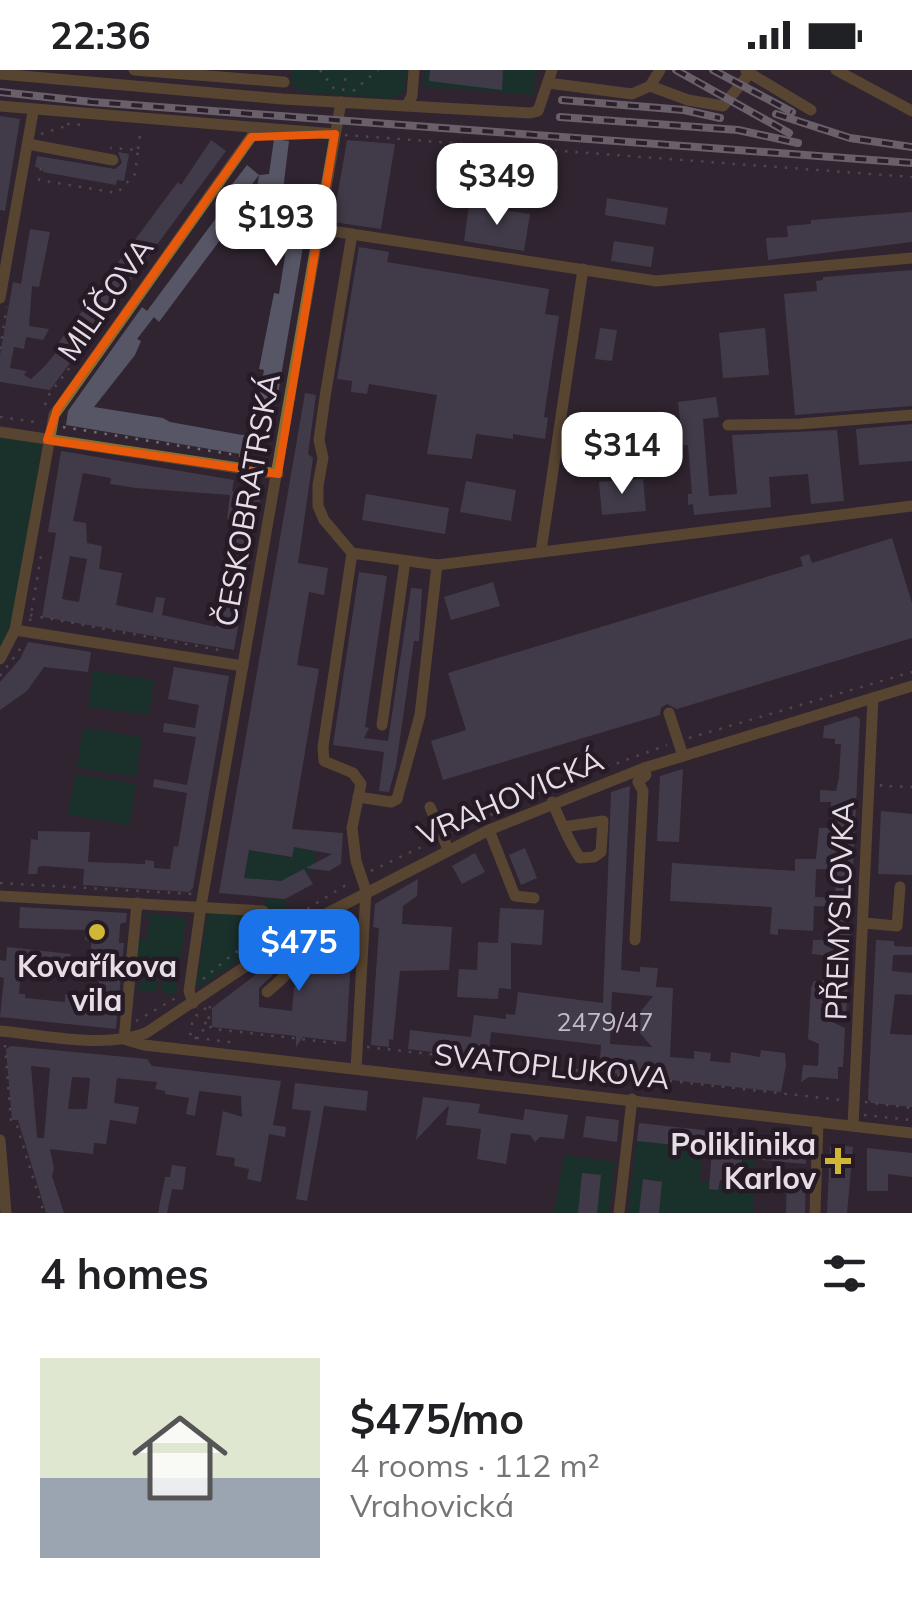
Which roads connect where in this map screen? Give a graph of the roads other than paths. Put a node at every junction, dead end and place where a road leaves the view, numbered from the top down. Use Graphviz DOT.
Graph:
graph roads {
  1 [pos="105,70"];
  2 [pos="134,70"];
  3 [pos="414,70"];
  4 [pos="552,70"];
  5 [pos="660,70"];
  6 [pos="836,70"];
  7 [pos="746,72"];
  8 [pos="0,74"];
  9 [pos="284,76"];
  10 [pos="102,84"];
  11 [pos="548,84"];
  12 [pos="650,86"];
  13 [pos="342,97"];
  14 [pos="282,100"];
  15 [pos="407,105"];
  16 [pos="0,106"];
  17 [pos="810,110"];
  18 [pos="912,111"];
  19 [pos="33,112"];
  20 [pos="256,130"];
  21 [pos="335,134"];
  22 [pos="28,144"];
  23 [pos="117,155"];
  24 [pos="319,228"];
  25 [pos="352,234"];
  26 [pos="912,258"];
  27 [pos="583,269"];
  28 [pos="0,298"];
  29 [pos="912,415"];
  30 [pos="728,425"];
  31 [pos="0,432"];
  32 [pos="47,440"];
  33 [pos="278,474"];
  34 [pos="912,506"];
  35 [pos="541,551"];
  36 [pos="352,553"];
  37 [pos="404,561"];
  38 [pos="437,565"];
  39 [pos="21,631"];
  40 [pos="0,659"];
  41 [pos="243,666"];
  42 [pos="912,686"];
  43 [pos="873,698"];
  44 [pos="669,713"];
  45 [pos="382,725"];
  46 [pos="683,756"];
  47 [pos="644,768"];
  48 [pos="358,797"];
  49 [pos="552,802"];
  50 [pos="430,808"];
  51 [pos="564,827"];
  52 [pos="489,830"];
  53 [pos="448,849"];
  54 [pos="900,887"];
  55 [pos="366,891"];
  56 [pos="0,896"];
  57 [pos="534,898"];
  58 [pos="137,903"];
  59 [pos="201,906"];
  60 [pos="263,911"];
  61 [pos="864,923"];
  62 [pos="289,936"];
  63 [pos="634,940"];
  64 [pos="267,992"];
  65 [pos="194,1009"];
  66 [pos="160,1026"];
  67 [pos="0,1031"];
  68 [pos="124,1039"];
  69 [pos="192,1046"];
  70 [pos="356,1069"];
  71 [pos="632,1100"];
  72 [pos="818,1122"];
  73 [pos="854,1126"];
  74 [pos="912,1133"];
  75 [pos="0,1140"];
  76 [pos="6,1212"];
  77 [pos="618,1213"];
  78 [pos="815,1213"];
  1 -- 10 [label="street"];
  2 -- 9 [label="street"];
  3 -- 15 [label="street"];
  4 -- 11 [label="street"];
  5 -- 12 [label="street"];
  6 -- 18 [label="street"];
  7 -- 12 [label="street"];
  7 -- 17 [label="street"];
  8 -- 10 [label="street"];
  9 -- 14 [label="street"];
  10 -- 14 [label="street"];
  11 -- 12 [label="street"];
  11 -- 15 [label="street"];
  13 -- 14 [label="street"];
  13 -- 15 [label="street"];
  13 -- 21 [label="street, ČESKOBRATRSKÁ"];
  16 -- 19 [label="street"];
  19 -- 20 [label="street"];
  19 -- 22 [label="street"];
  20 -- 21 [label="street"];
  20 -- 32 [label="street, MILÍČOVA"];
  21 -- 24 [label="street, ČESKOBRATRSKÁ"];
  22 -- 23 [label="street"];
  22 -- 28 [label="street"];
  24 -- 25 [label="street"];
  24 -- 33 [label="street, ČESKOBRATRSKÁ"];
  25 -- 27 [label="street"];
  25 -- 36 [label="street"];
  26 -- 27 [label="street"];
  27 -- 35 [label="street"];
  29 -- 30 [label="street"];
  31 -- 32 [label="street"];
  32 -- 33 [label="street"];
  32 -- 39 [label="street, MILÍČOVA"];
  33 -- 41 [label="street, ČESKOBRATRSKÁ"];
  34 -- 35 [label="street"];
  35 -- 38 [label="street"];
  36 -- 37 [label="street"];
  36 -- 48 [label="street"];
  37 -- 38 [label="street"];
  37 -- 45 [label="street"];
  38 -- 48 [label="street"];
  39 -- 40 [label="street, MILÍČOVA"];
  39 -- 41 [label="street"];
  41 -- 59 [label="street, ČESKOBRATRSKÁ"];
  42 -- 43 [label="street, VRAHOVICKÁ"];
  43 -- 46 [label="street, VRAHOVICKÁ"];
  43 -- 61 [label="street, PŘEMYSLOVKA"];
  44 -- 46 [label="street"];
  46 -- 47 [label="street, VRAHOVICKÁ"];
  47 -- 49 [label="street, VRAHOVICKÁ"];
  47 -- 63 [label="street"];
  48 -- 55 [label="street"];
  49 -- 51 [label="street"];
  49 -- 52 [label="street, VRAHOVICKÁ"];
  50 -- 53 [label="street"];
  52 -- 53 [label="street, VRAHOVICKÁ"];
  52 -- 57 [label="street"];
  53 -- 55 [label="street, VRAHOVICKÁ"];
  54 -- 61 [label="street"];
  55 -- 62 [label="street, VRAHOVICKÁ"];
  55 -- 70 [label="street"];
  56 -- 58 [label="street"];
  58 -- 59 [label="street"];
  58 -- 68 [label="street"];
  59 -- 60 [label="street"];
  59 -- 65 [label="street, ČESKOBRATRSKÁ"];
  61 -- 73 [label="street, PŘEMYSLOVKA"];
  62 -- 64 [label="street"];
  62 -- 65 [label="street, VRAHOVICKÁ"];
  65 -- 66 [label="street, VRAHOVICKÁ"];
  66 -- 68 [label="street, SVATOPLUKOVA"];
  66 -- 69 [label="street"];
  67 -- 68 [label="street, SVATOPLUKOVA"];
  68 -- 69 [label="street, SVATOPLUKOVA"];
  69 -- 70 [label="street, SVATOPLUKOVA"];
  70 -- 71 [label="street, SVATOPLUKOVA"];
  71 -- 72 [label="street, SVATOPLUKOVA"];
  71 -- 77 [label="street"];
  72 -- 73 [label="street, SVATOPLUKOVA"];
  72 -- 78 [label="street"];
  73 -- 74 [label="street, SVATOPLUKOVA"];
  75 -- 76 [label="street"];
}
